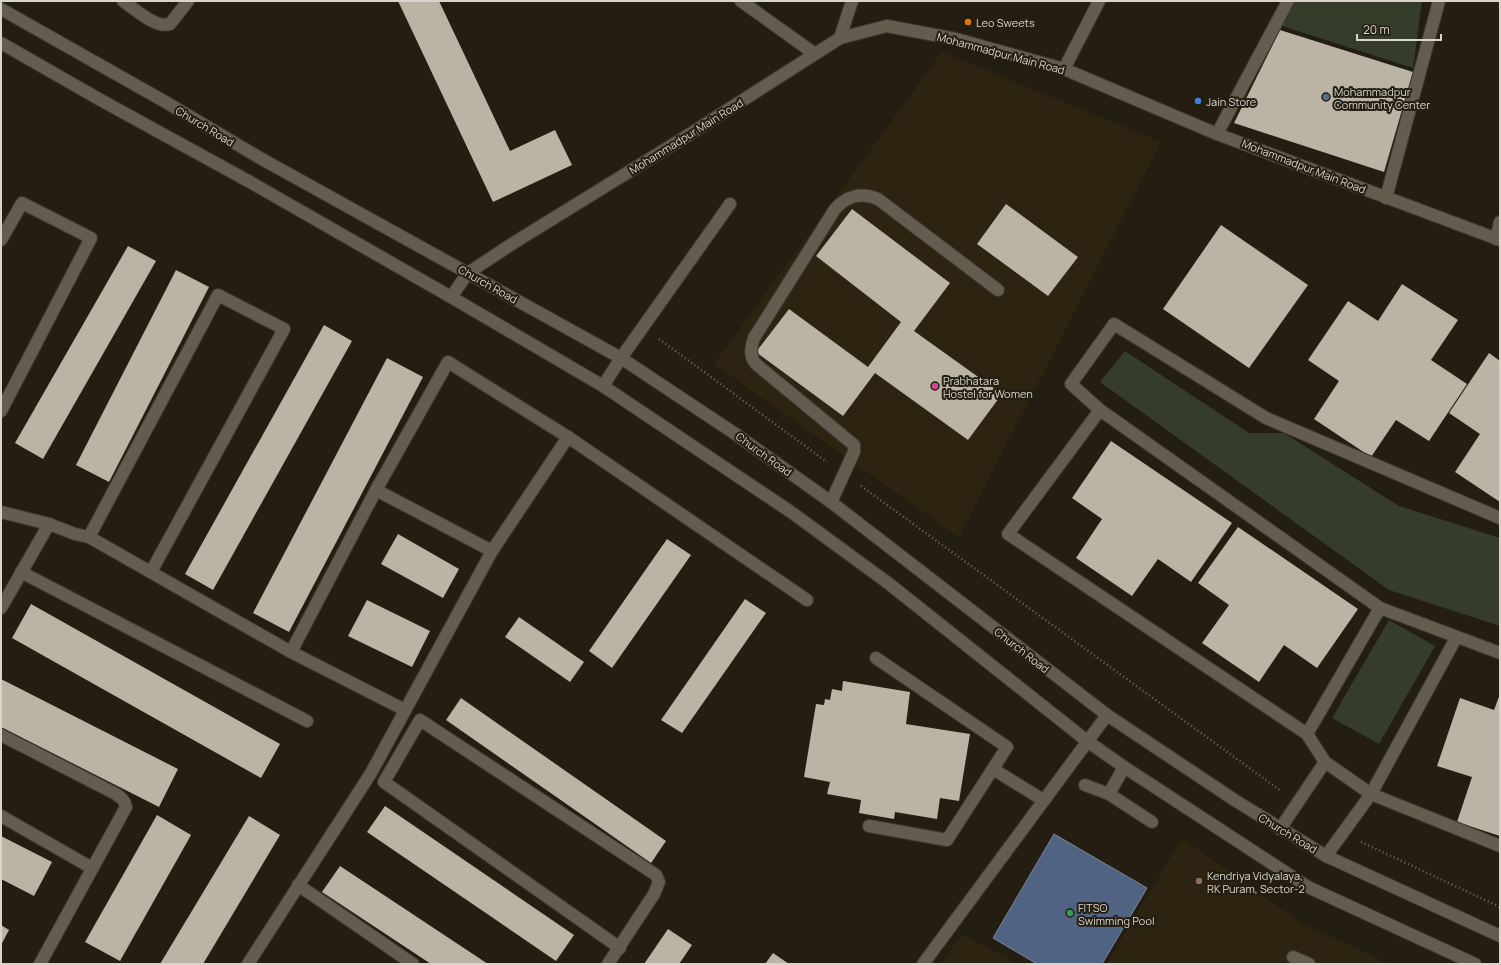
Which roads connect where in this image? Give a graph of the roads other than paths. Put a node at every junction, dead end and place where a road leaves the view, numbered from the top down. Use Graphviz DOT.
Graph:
graph roads {
  1 [pos="123,1"];
  2 [pos="188,1"];
  3 [pos="741,1"];
  4 [pos="852,1"];
  5 [pos="1099,1"];
  6 [pos="1288,1"];
  7 [pos="1439,1"];
  8 [pos="1,9"];
  9 [pos="840,38"];
  10 [pos="1,44"];
  11 [pos="815,54"];
  12 [pos="1064,69"];
  13 [pos="1217,134"];
  14 [pos="1386,198"];
  15 [pos="730,204"];
  16 [pos="1500,222"];
  17 [pos="1,240"];
  18 [pos="1498,240"];
  19 [pos="468,273"];
  20 [pos="998,290"];
  21 [pos="451,296"];
  22 [pos="621,358"];
  23 [pos="603,386"];
  24 [pos="1100,410"];
  25 [pos="1,411"];
  26 [pos="568,437"];
  27 [pos="376,490"];
  28 [pos="831,502"];
  29 [pos="1,512"];
  30 [pos="1500,518"];
  31 [pos="49,524"];
  32 [pos="89,537"];
  33 [pos="492,551"];
  34 [pos="21,572"];
  35 [pos="151,572"];
  36 [pos="807,600"];
  37 [pos="1,608"];
  38 [pos="1380,608"];
  39 [pos="1456,638"];
  40 [pos="292,652"];
  41 [pos="1500,653"];
  42 [pos="876,658"];
  43 [pos="405,710"];
  44 [pos="1107,715"];
  45 [pos="307,721"];
  46 [pos="397,725"];
  47 [pos="1,734"];
  48 [pos="1307,734"];
  49 [pos="409,738"];
  50 [pos="1087,741"];
  51 [pos="1325,762"];
  52 [pos="1124,767"];
  53 [pos="992,769"];
  54 [pos="1085,785"];
  55 [pos="1109,794"];
  56 [pos="1371,794"];
  57 [pos="1043,800"];
  58 [pos="1,816"];
  59 [pos="1152,822"];
  60 [pos="869,826"];
  61 [pos="1280,829"];
  62 [pos="1500,846"];
  63 [pos="1326,856"];
  64 [pos="92,868"];
  65 [pos="298,885"];
  66 [pos="1500,936"];
  67 [pos="620,948"];
  68 [pos="1293,957"];
  69 [pos="250,963"];
  70 [pos="40,964"];
  71 [pos="413,964"];
  72 [pos="608,964"];
  73 [pos="923,964"];
  74 [pos="1309,964"];
  75 [pos="1475,964"];
  1 -- 2 [label="street"];
  3 -- 11 [label="street"];
  4 -- 9 [label="street"];
  5 -- 12 [label="street"];
  6 -- 13 [label="street"];
  7 -- 14 [label="street"];
  8 -- 19 [label="street, Church Road"];
  9 -- 11 [label="street, Mohammadpur Main Road"];
  9 -- 12 [label="street, Mohammadpur Main Road"];
  10 -- 21 [label="street"];
  11 -- 19 [label="street, Mohammadpur Main Road"];
  12 -- 13 [label="street, Mohammadpur Main Road"];
  13 -- 14 [label="street, Mohammadpur Main Road"];
  14 -- 18 [label="street, Mohammadpur Main Road"];
  15 -- 22 [label="street"];
  16 -- 18 [label="street"];
  17 -- 25 [label="street"];
  19 -- 21 [label="street"];
  19 -- 22 [label="street, Church Road"];
  20 -- 28 [label="street"];
  21 -- 23 [label="street"];
  22 -- 23 [label="street"];
  22 -- 28 [label="street, Church Road"];
  23 -- 50 [label="street"];
  24 -- 30 [label="street"];
  24 -- 38 [label="street"];
  24 -- 48 [label="street"];
  26 -- 27 [label="street"];
  26 -- 33 [label="street"];
  26 -- 36 [label="street"];
  27 -- 33 [label="street"];
  27 -- 40 [label="street"];
  28 -- 44 [label="street, Church Road"];
  29 -- 31 [label="street"];
  31 -- 32 [label="street"];
  31 -- 34 [label="street"];
  32 -- 35 [label="street"];
  32 -- 35 [label="street"];
  33 -- 43 [label="street"];
  34 -- 37 [label="street"];
  34 -- 45 [label="street"];
  35 -- 40 [label="street"];
  38 -- 39 [label="street"];
  38 -- 48 [label="street"];
  39 -- 41 [label="street"];
  39 -- 56 [label="street"];
  40 -- 43 [label="street"];
  42 -- 53 [label="street"];
  43 -- 46 [label="street"];
  44 -- 50 [label="street"];
  44 -- 61 [label="street, Church Road"];
  46 -- 49 [label="street"];
  46 -- 65 [label="street"];
  47 -- 64 [label="street"];
  48 -- 51 [label="street"];
  49 -- 67 [label="street"];
  49 -- 67 [label="street"];
  50 -- 52 [label="street"];
  50 -- 57 [label="street"];
  51 -- 56 [label="street"];
  51 -- 61 [label="street"];
  52 -- 55 [label="street"];
  52 -- 75 [label="street"];
  53 -- 57 [label="street"];
  53 -- 60 [label="street"];
  54 -- 55 [label="street"];
  55 -- 59 [label="street"];
  56 -- 62 [label="street"];
  56 -- 63 [label="street"];
  57 -- 73 [label="street"];
  58 -- 64 [label="street"];
  61 -- 63 [label="street, Church Road"];
  63 -- 66 [label="street, Church Road"];
  64 -- 70 [label="street"];
  65 -- 69 [label="street"];
  65 -- 71 [label="street"];
  67 -- 72 [label="street"];
  68 -- 74 [label="street"];
}
